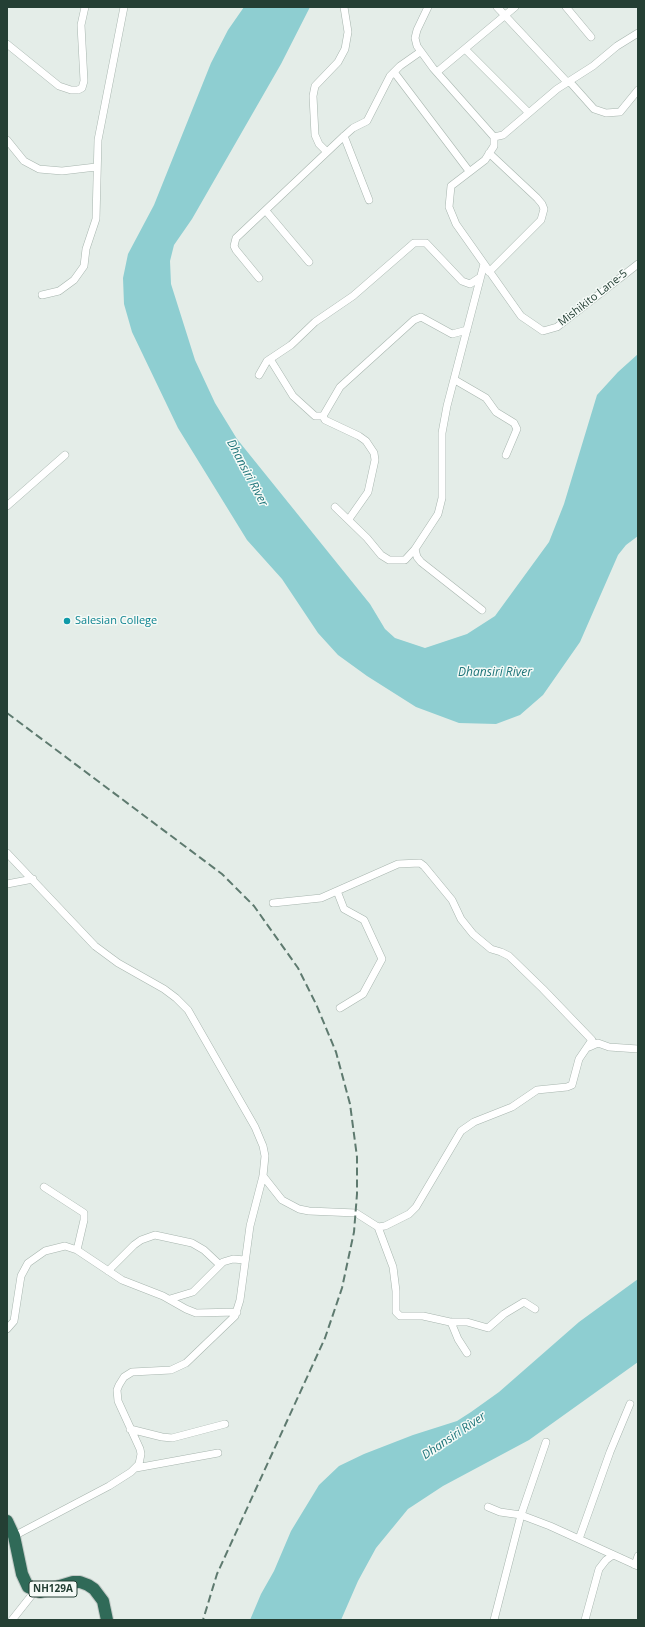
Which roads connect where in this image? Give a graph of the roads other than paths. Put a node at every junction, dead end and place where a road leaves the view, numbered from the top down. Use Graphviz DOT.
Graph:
graph roads {
  1 [pos="85,7"];
  2 [pos="124,7"];
  3 [pos="344,7"];
  4 [pos="428,7"];
  5 [pos="497,7"];
  6 [pos="515,7"];
  7 [pos="566,7"];
  8 [pos="505,16"];
  9 [pos="638,32"];
  10 [pos="591,37"];
  11 [pos="7,44"];
  12 [pos="465,49"];
  13 [pos="420,52"];
  14 [pos="394,72"];
  15 [pos="437,72"];
  16 [pos="568,81"];
  17 [pos="638,90"];
  18 [pos="528,112"];
  19 [pos="344,136"];
  20 [pos="494,137"];
  21 [pos="7,140"];
  22 [pos="327,152"];
  23 [pos="489,153"];
  24 [pos="96,167"];
  25 [pos="470,171"];
  26 [pos="369,200"];
  27 [pos="266,211"];
  28 [pos="309,262"];
  29 [pos="484,264"];
  30 [pos="638,264"];
  31 [pos="489,272"];
  32 [pos="259,278"];
  33 [pos="479,278"];
  34 [pos="42,295"];
  35 [pos="467,330"];
  36 [pos="270,359"];
  37 [pos="259,375"];
  38 [pos="454,380"];
  39 [pos="323,416"];
  40 [pos="65,455"];
  41 [pos="506,456"];
  42 [pos="7,506"];
  43 [pos="335,507"];
  44 [pos="349,519"];
  45 [pos="415,549"];
  46 [pos="482,610"];
  47 [pos="7,853"];
  48 [pos="33,879"];
  49 [pos="7,884"];
  50 [pos="336,891"];
  51 [pos="273,903"];
  52 [pos="340,1008"];
  53 [pos="587,1048"];
  54 [pos="638,1049"];
  55 [pos="263,1176"];
  56 [pos="44,1187"];
  57 [pos="378,1227"];
  58 [pos="77,1250"];
  59 [pos="245,1260"];
  60 [pos="220,1265"];
  61 [pos="108,1271"];
  62 [pos="170,1299"];
  63 [pos="535,1309"];
  64 [pos="237,1312"];
  65 [pos="451,1322"];
  66 [pos="7,1329"];
  67 [pos="467,1353"];
  68 [pos="630,1404"];
  69 [pos="225,1424"];
  70 [pos="130,1429"];
  71 [pos="546,1442"];
  72 [pos="218,1453"];
  73 [pos="136,1468"];
  74 [pos="488,1507"];
  75 [pos="521,1515"];
  76 [pos="7,1522"];
  77 [pos="14,1536"];
  78 [pos="579,1539"];
  79 [pos="613,1555"];
  80 [pos="638,1556"];
  81 [pos="636,1566"];
  82 [pos="35,1591"];
  83 [pos="12,1620"];
  84 [pos="107,1620"];
  85 [pos="494,1620"];
  86 [pos="586,1620"];
  1 -- 11 [label="street"];
  2 -- 24 [label="street"];
  3 -- 22 [label="street"];
  4 -- 13 [label="street"];
  5 -- 8 [label="street"];
  6 -- 8 [label="street"];
  7 -- 10 [label="street"];
  8 -- 12 [label="street"];
  8 -- 16 [label="street"];
  9 -- 16 [label="street"];
  12 -- 15 [label="street"];
  12 -- 18 [label="street"];
  13 -- 14 [label="street"];
  13 -- 15 [label="street"];
  14 -- 19 [label="street"];
  14 -- 25 [label="street"];
  15 -- 20 [label="street"];
  16 -- 17 [label="street"];
  16 -- 18 [label="street"];
  18 -- 20 [label="street"];
  19 -- 22 [label="street"];
  19 -- 26 [label="street"];
  20 -- 23 [label="street"];
  21 -- 24 [label="street"];
  22 -- 27 [label="street"];
  23 -- 25 [label="street"];
  23 -- 31 [label="street"];
  24 -- 34 [label="street"];
  25 -- 29 [label="street"];
  27 -- 28 [label="street"];
  27 -- 32 [label="street"];
  29 -- 31 [label="street"];
  29 -- 33 [label="street"];
  30 -- 31 [label="street, Mishikito Lane-5"];
  33 -- 35 [label="street"];
  33 -- 36 [label="street"];
  35 -- 38 [label="street"];
  35 -- 39 [label="street"];
  36 -- 37 [label="street"];
  36 -- 39 [label="street"];
  38 -- 41 [label="street"];
  38 -- 45 [label="street"];
  39 -- 44 [label="street"];
  40 -- 42 [label="street"];
  43 -- 44 [label="street"];
  44 -- 45 [label="street"];
  45 -- 46 [label="street"];
  47 -- 48 [label="street"];
  48 -- 49 [label="street"];
  48 -- 55 [label="street"];
  50 -- 51 [label="street"];
  50 -- 52 [label="street"];
  50 -- 53 [label="street"];
  53 -- 54 [label="street"];
  53 -- 57 [label="street"];
  55 -- 57 [label="street"];
  55 -- 59 [label="street"];
  56 -- 58 [label="street"];
  57 -- 65 [label="street"];
  58 -- 61 [label="street"];
  58 -- 66 [label="street"];
  59 -- 60 [label="street"];
  59 -- 64 [label="street"];
  60 -- 61 [label="street"];
  60 -- 62 [label="street"];
  61 -- 62 [label="street"];
  62 -- 64 [label="street"];
  63 -- 65 [label="street"];
  64 -- 70 [label="street"];
  65 -- 67 [label="street"];
  68 -- 78 [label="street"];
  69 -- 70 [label="street"];
  70 -- 73 [label="street"];
  71 -- 75 [label="street"];
  72 -- 73 [label="street"];
  73 -- 77 [label="street"];
  74 -- 75 [label="street"];
  75 -- 78 [label="street"];
  75 -- 85 [label="street"];
  76 -- 77 [label="highway, NH129A"];
  77 -- 82 [label="highway, NH129A"];
  78 -- 79 [label="street"];
  79 -- 81 [label="street"];
  79 -- 86 [label="street"];
  80 -- 81 [label="street"];
  82 -- 83 [label="street"];
  82 -- 84 [label="highway, NH129A"];
}
